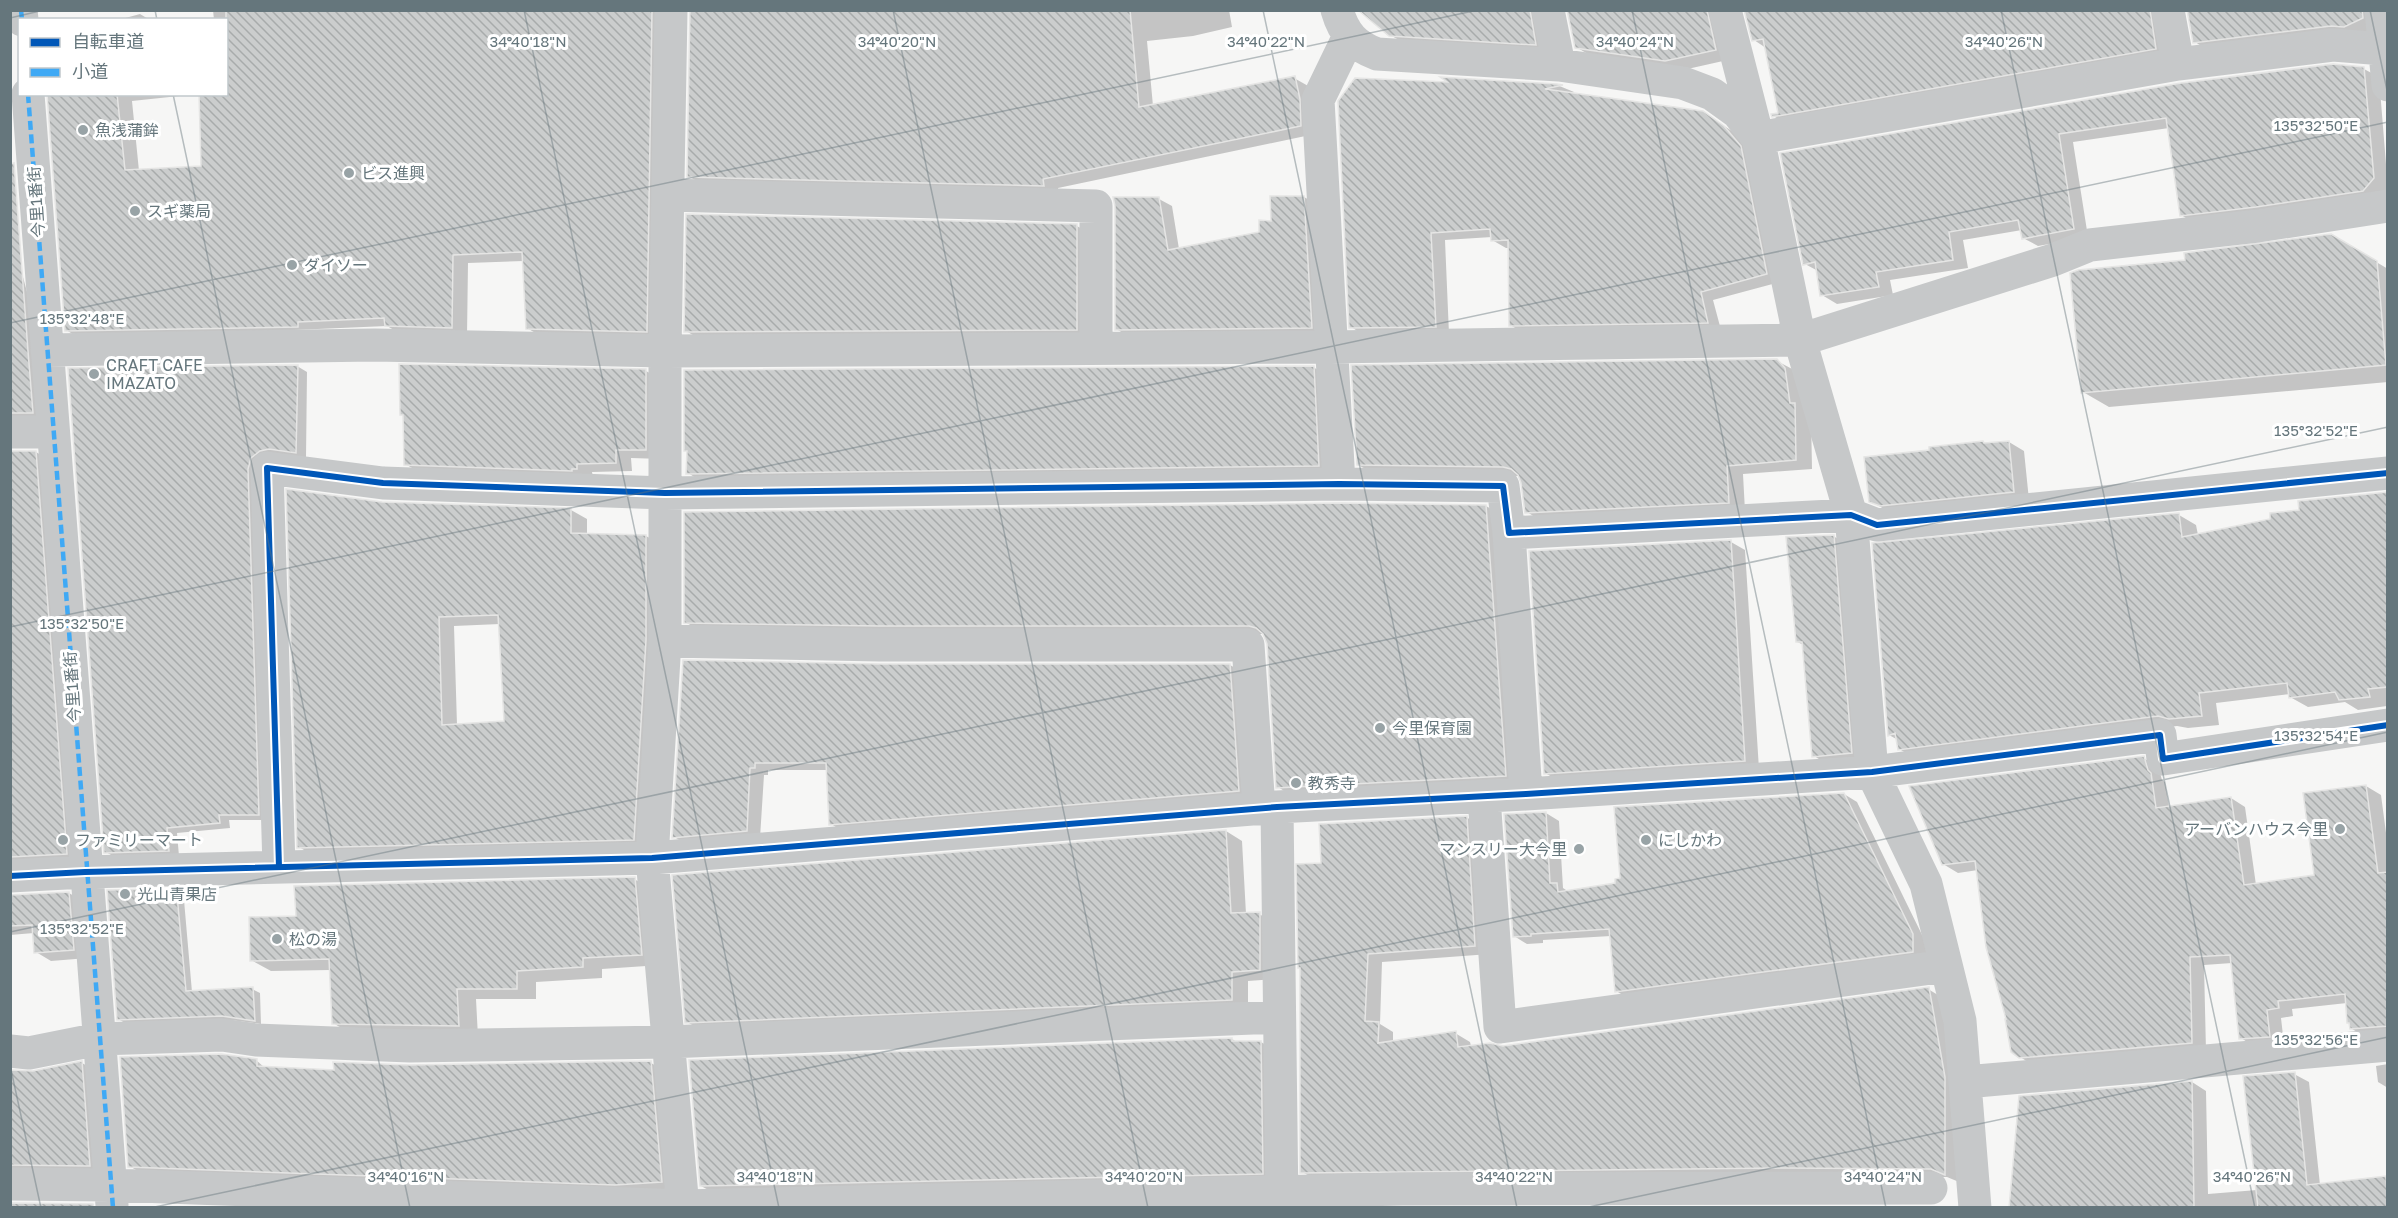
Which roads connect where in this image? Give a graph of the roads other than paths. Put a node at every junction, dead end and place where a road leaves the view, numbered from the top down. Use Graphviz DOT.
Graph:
graph roads {
  1 [pos="671,10"];
  2 [pos="1548,10"];
  3 [pos="1725,10"];
  4 [pos="2168,10"];
  5 [pos="2381,10"];
  6 [pos="1343,23"];
  7 [pos="2384,49"];
  8 [pos="2178,64"];
  9 [pos="1559,65"];
  10 [pos="2388,85"];
  11 [pos="28,96"];
  12 [pos="1758,138"];
  13 [pos="22,167"];
  14 [pos="668,195"];
  15 [pos="2388,206"];
  16 [pos="1800,340"];
  17 [pos="1330,347"];
  18 [pos="1096,348"];
  19 [pos="47,350"];
  20 [pos="665,351"];
  21 [pos="10,432"];
  22 [pos="53,432"];
  23 [pos="2388,473"];
  24 [pos="1339,484"];
  25 [pos="665,493"];
  26 [pos="1851,515"];
  27 [pos="1509,533"];
  28 [pos="665,641"];
  29 [pos="2388,725"];
  30 [pos="1872,772"];
  31 [pos="1526,794"];
  32 [pos="1484,796"];
  33 [pos="1268,808"];
  34 [pos="652,858"];
  35 [pos="279,867"];
  36 [pos="85,872"];
  37 [pos="10,876"];
  38 [pos="1946,966"];
  39 [pos="1279,1017"];
  40 [pos="99,1039"];
  41 [pos="668,1042"];
  42 [pos="2388,1046"];
  43 [pos="10,1051"];
  44 [pos="1965,1082"];
  45 [pos="10,1184"];
  46 [pos="1931,1188"];
  47 [pos="112,1196"];
  48 [pos="1282,1200"];
  49 [pos="683,1207"];
  50 [pos="1975,1208"];
  1 -- 14 [label="street"];
  2 -- 9 [label="street"];
  3 -- 12 [label="street"];
  4 -- 8 [label="street"];
  5 -- 7 [label="street"];
  6 -- 9 [label="street"];
  6 -- 17 [label="street"];
  7 -- 8 [label="street"];
  7 -- 10 [label="street"];
  8 -- 12 [label="street"];
  9 -- 12 [label="street"];
  11 -- 13 [label="street, 今里1番街"];
  12 -- 16 [label="street"];
  13 -- 19 [label="street, 今里1番街"];
  14 -- 18 [label="street"];
  14 -- 20 [label="street"];
  15 -- 16 [label="street"];
  16 -- 17 [label="street"];
  16 -- 26 [label="street"];
  17 -- 18 [label="street"];
  17 -- 24 [label="street"];
  18 -- 20 [label="street"];
  19 -- 20 [label="street"];
  19 -- 22 [label="street, 今里1番街"];
  20 -- 25 [label="street"];
  21 -- 22 [label="street"];
  22 -- 36 [label="street, 今里1番街"];
  23 -- 26 [label="street"];
  24 -- 25 [label="street"];
  24 -- 27 [label="street"];
  25 -- 28 [label="street"];
  25 -- 35 [label="street"];
  26 -- 27 [label="street"];
  26 -- 30 [label="street"];
  27 -- 31 [label="street"];
  28 -- 33 [label="street"];
  28 -- 34 [label="street"];
  29 -- 30 [label="street"];
  30 -- 31 [label="street"];
  30 -- 38 [label="street"];
  31 -- 32 [label="street"];
  32 -- 33 [label="street"];
  32 -- 38 [label="street"];
  33 -- 34 [label="street"];
  33 -- 39 [label="street"];
  34 -- 35 [label="street"];
  34 -- 41 [label="street"];
  35 -- 36 [label="street"];
  36 -- 37 [label="street"];
  36 -- 40 [label="street, 今里1番街"];
  38 -- 44 [label="street"];
  39 -- 41 [label="street"];
  39 -- 48 [label="street"];
  40 -- 41 [label="street"];
  40 -- 43 [label="street"];
  40 -- 47 [label="street, 今里1番街"];
  41 -- 49 [label="street"];
  42 -- 44 [label="street"];
  44 -- 50 [label="street"];
  45 -- 47 [label="street"];
  46 -- 48 [label="street"];
  47 -- 49 [label="street"];
  48 -- 49 [label="street"];
}
